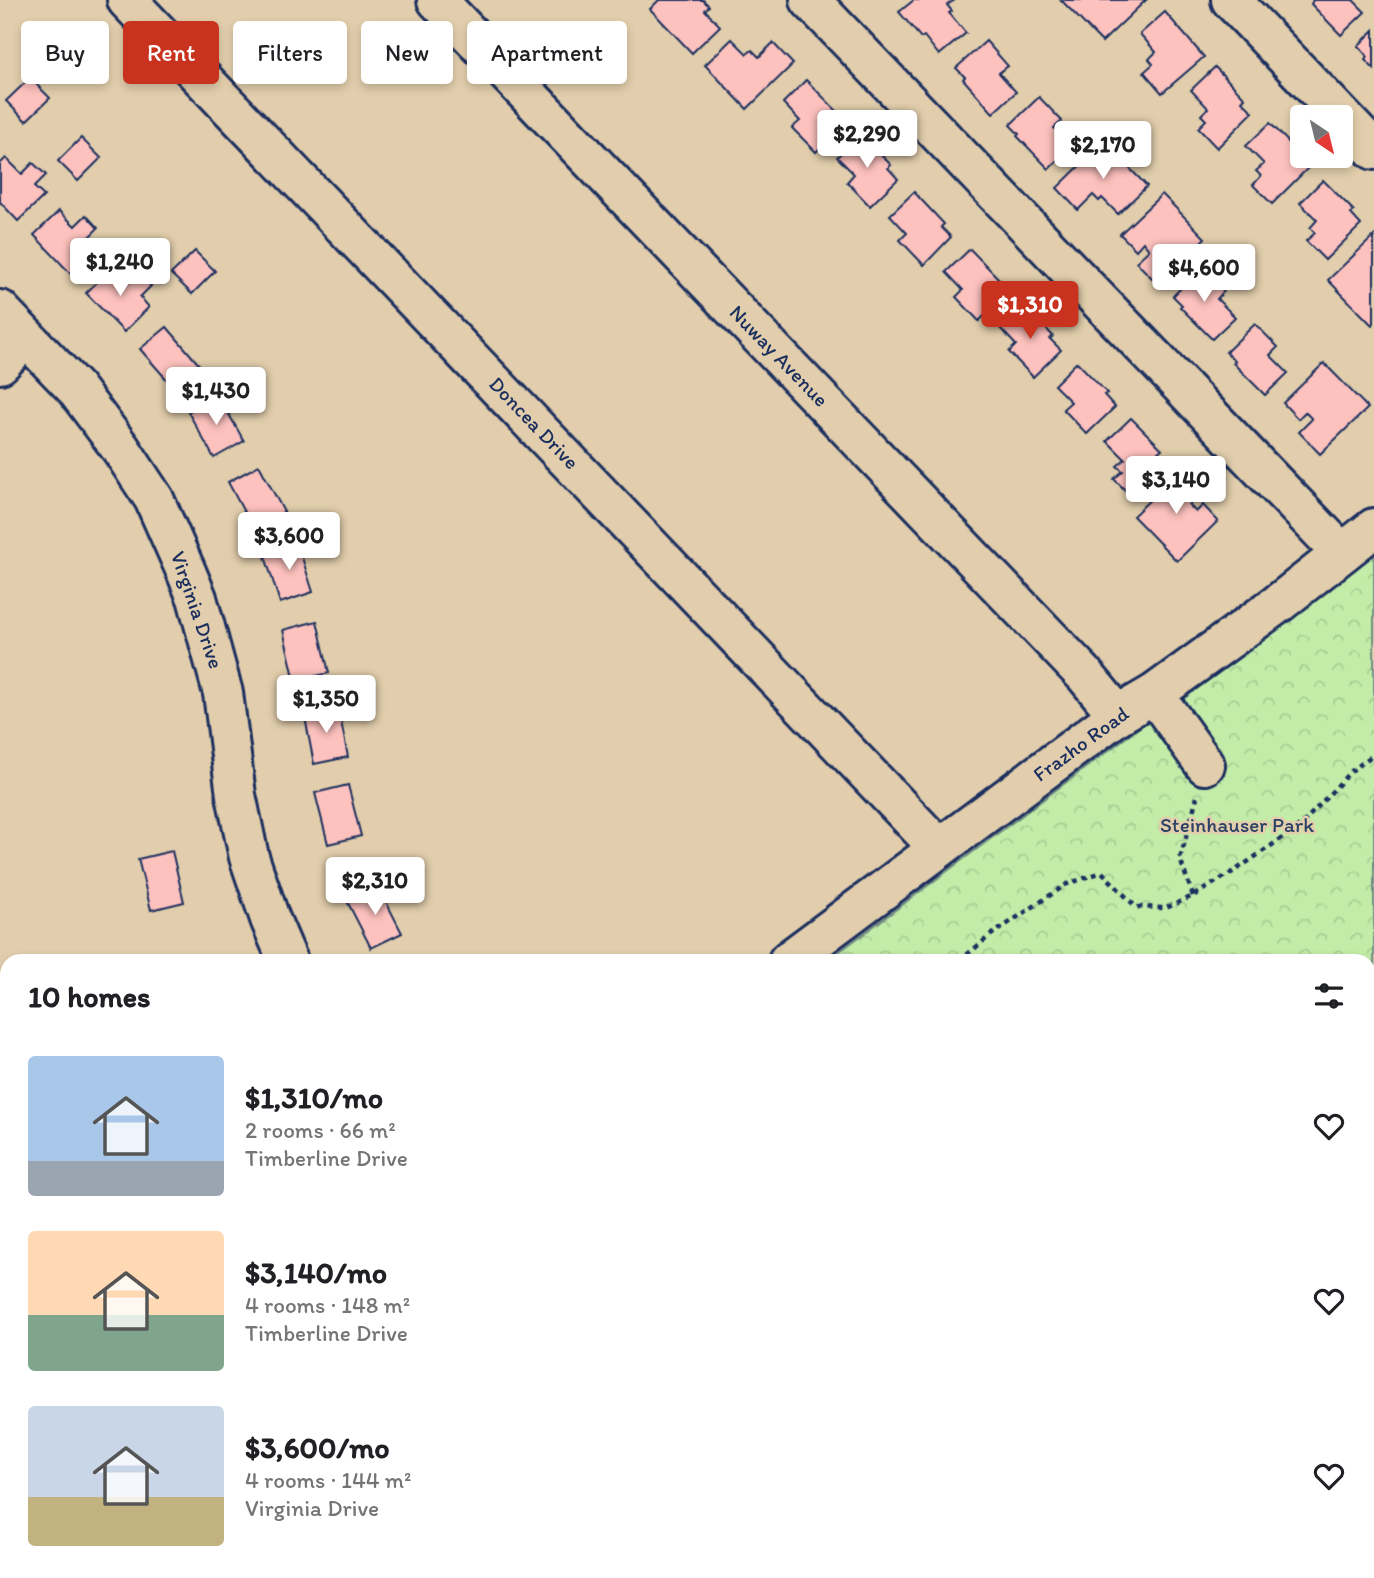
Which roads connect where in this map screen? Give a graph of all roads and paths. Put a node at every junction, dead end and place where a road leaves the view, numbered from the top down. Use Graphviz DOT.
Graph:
graph roads {
  1 [pos="127,0"];
  2 [pos="437,0"];
  3 [pos="810,0"];
  4 [pos="1231,0"];
  5 [pos="1374,150"];
  6 [pos="0,310"];
  7 [pos="13,351"];
  8 [pos="1374,528"];
  9 [pos="1342,553"];
  10 [pos="1154,694"];
  11 [pos="1118,715"];
  12 [pos="1374,754"];
  13 [pos="1205,765"];
  14 [pos="939,848"];
  15 [pos="1193,896"];
  16 [pos="285,954"];
  17 [pos="797,954"];
  18 [pos="968,954"];
  1 -- 14 [label="street, Doncea Drive"];
  2 -- 11 [label="street, Nuway Avenue"];
  3 -- 9 [label="street"];
  4 -- 5 [label="street"];
  6 -- 7 [label="street, Virginia Drive"];
  7 -- 16 [label="street, Virginia Drive"];
  8 -- 9 [label="street, Frazho Road"];
  9 -- 10 [label="street, Frazho Road"];
  10 -- 11 [label="street, Frazho Road"];
  10 -- 13 [label="street"];
  11 -- 14 [label="street, Frazho Road"];
  12 -- 15 [label="path"];
  13 -- 15 [label="path"];
  14 -- 17 [label="street, Frazho Road"];
  15 -- 18 [label="path"];
}
